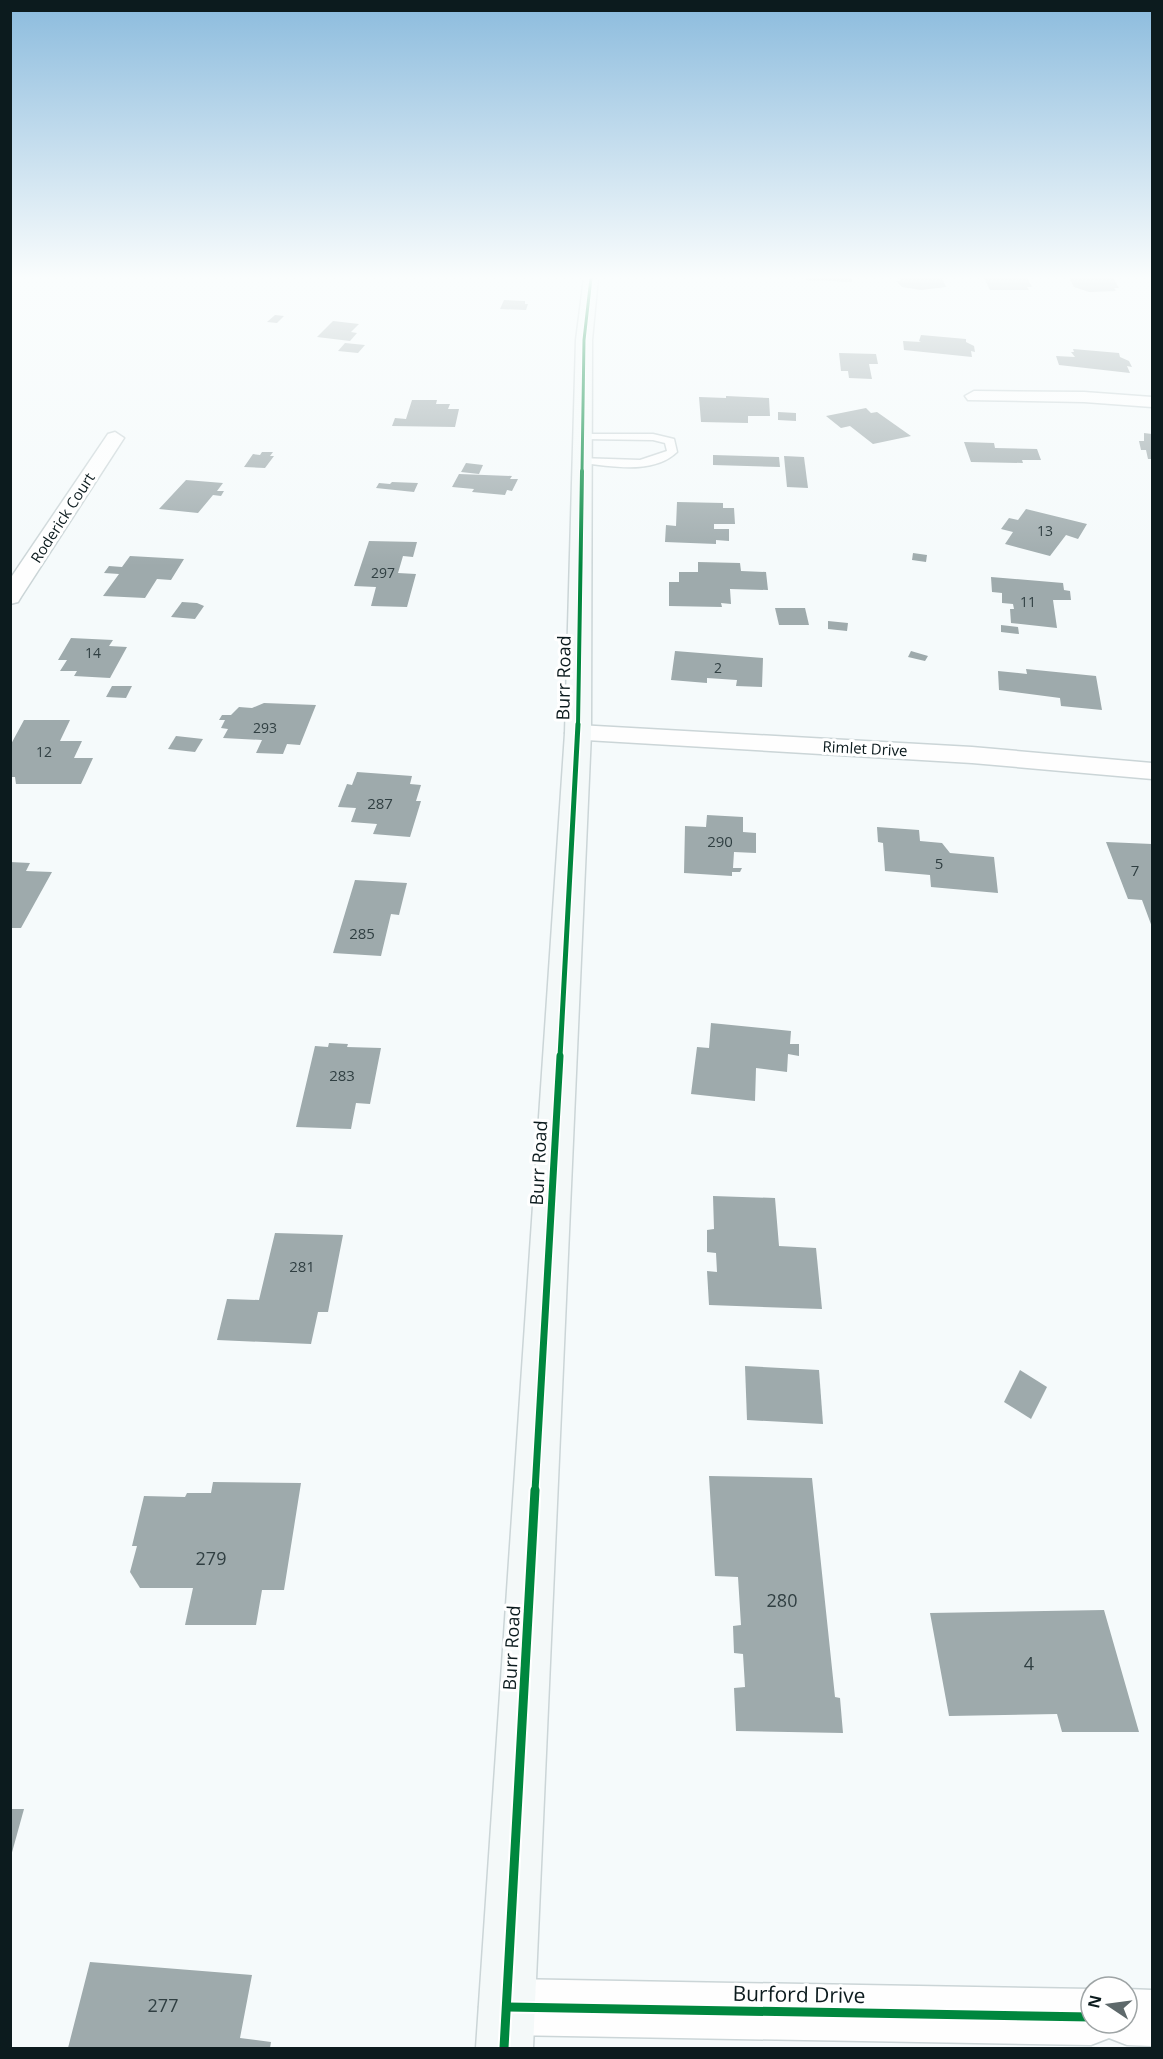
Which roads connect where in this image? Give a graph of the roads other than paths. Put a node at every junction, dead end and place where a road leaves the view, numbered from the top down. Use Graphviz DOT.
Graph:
graph roads {
  1 [pos="583,374"];
  2 [pos="974,396"];
  3 [pos="1152,402"];
  4 [pos="115,438"];
  5 [pos="582,448"];
  6 [pos="10,597"];
  7 [pos="578,733"];
  8 [pos="1152,771"];
  9 [pos="1079,2017"];
  10 [pos="505,2028"];
  1 -- 5 [label="street, Burr Road"];
  2 -- 3 [label="street"];
  4 -- 6 [label="street, Roderick Court"];
  5 -- 5 [label="lane"];
  5 -- 7 [label="street, Burr Road"];
  7 -- 8 [label="street, Rimlet Drive"];
  7 -- 10 [label="street, Burr Road"];
  9 -- 10 [label="street, Burford Drive"];
}
